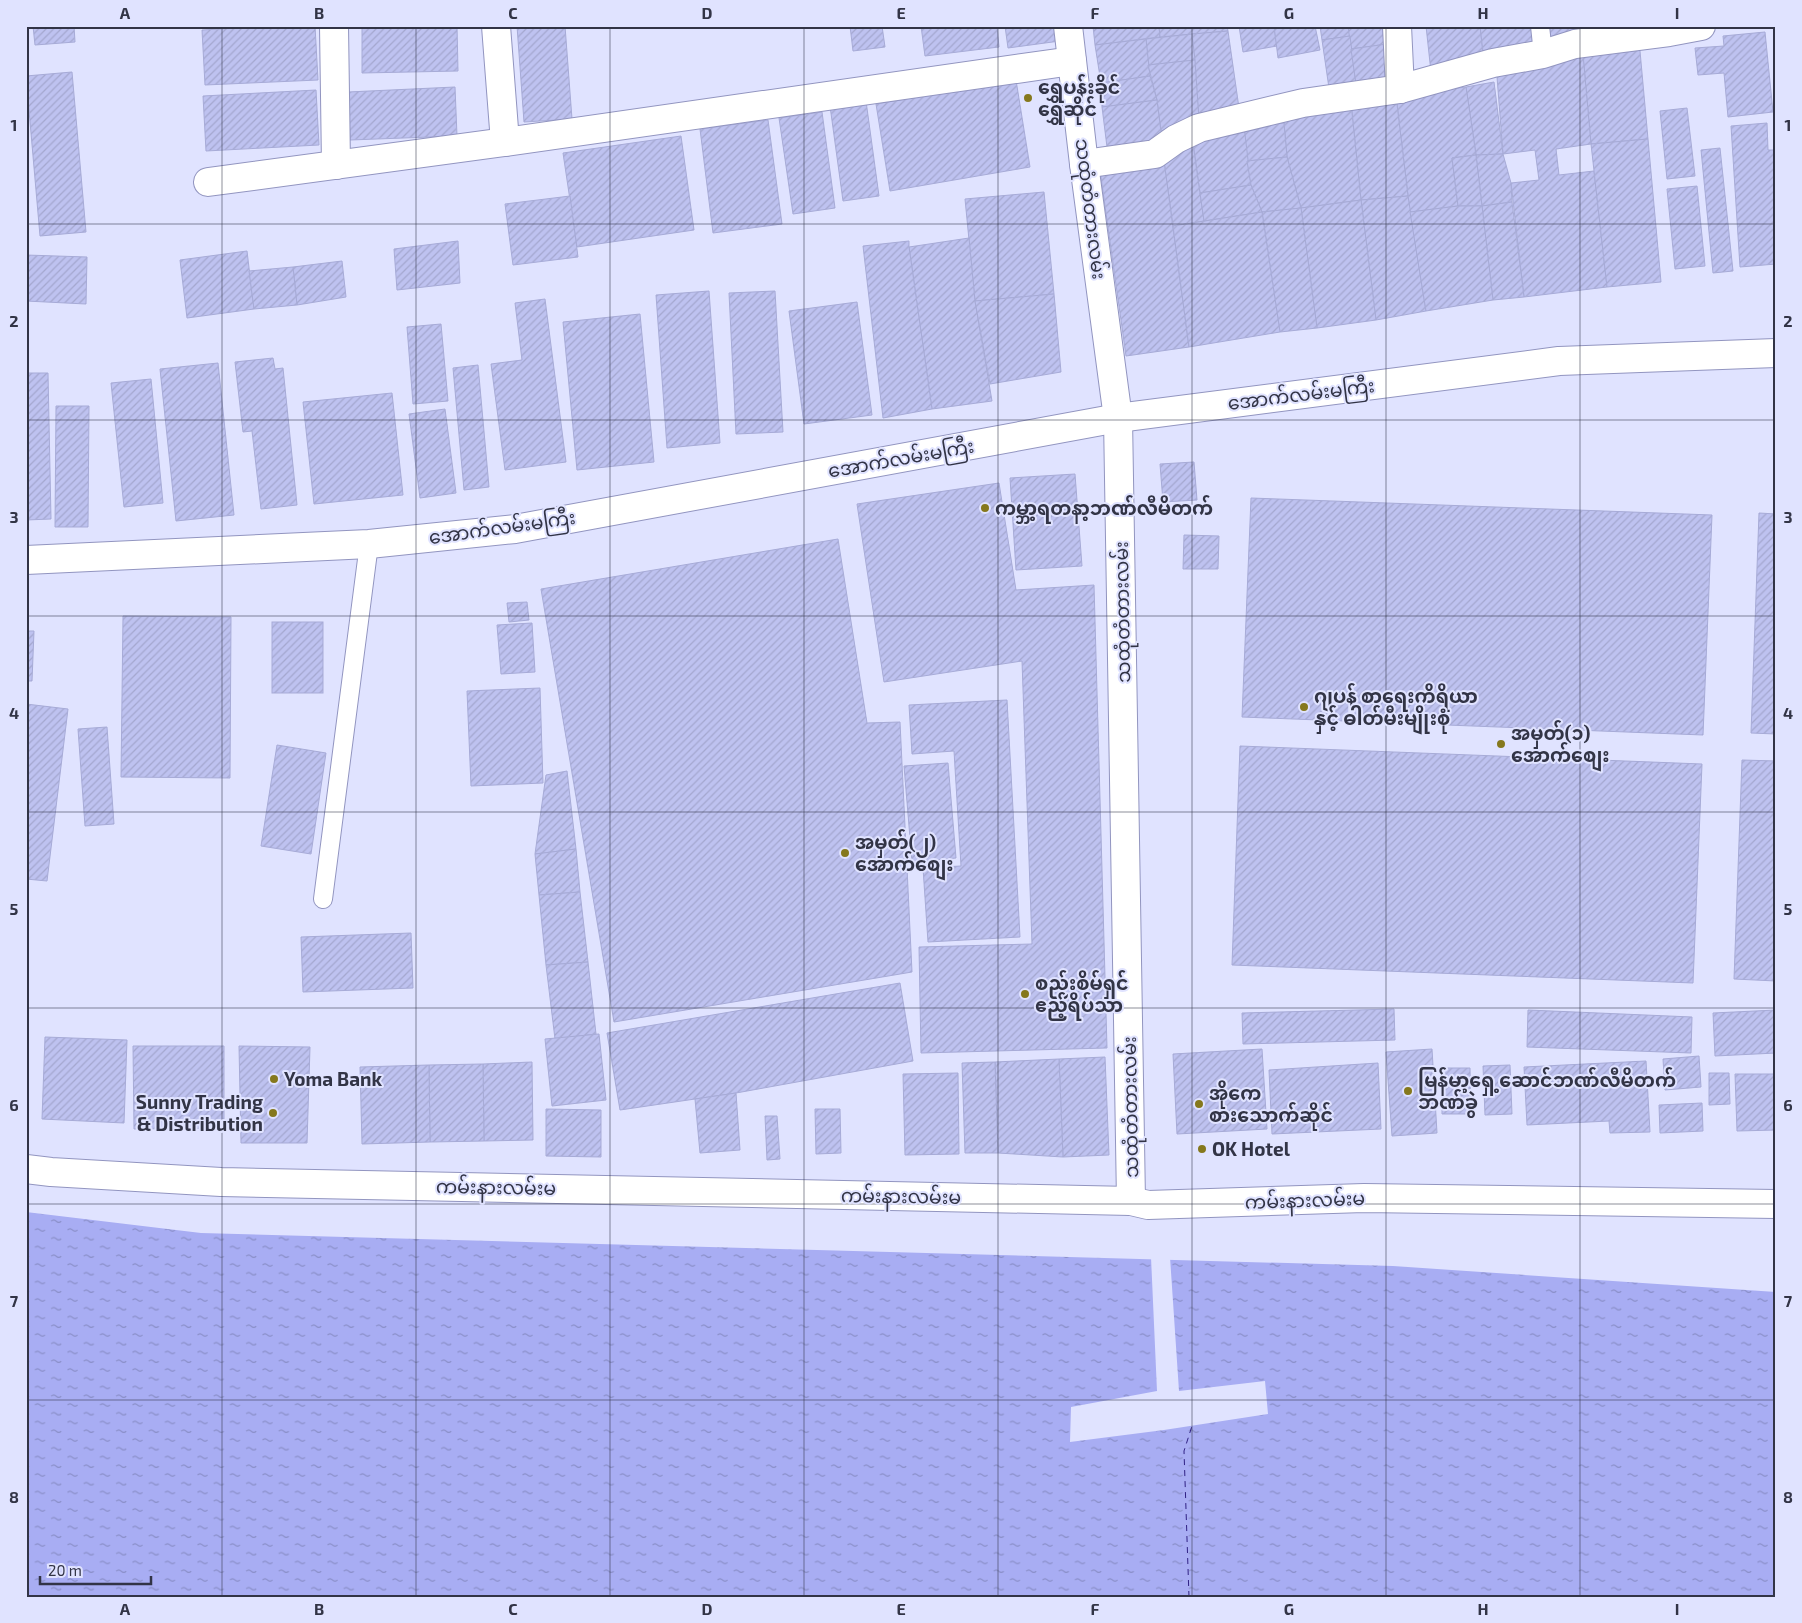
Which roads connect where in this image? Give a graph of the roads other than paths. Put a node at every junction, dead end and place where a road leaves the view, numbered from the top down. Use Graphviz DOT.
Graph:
graph roads {
  1 [pos="334,26"];
  2 [pos="496,26"];
  3 [pos="1068,26"];
  4 [pos="1397,26"];
  5 [pos="1540,26"];
  6 [pos="1701,26"];
  7 [pos="1543,54"];
  8 [pos="1072,61"];
  9 [pos="1400,89"];
  10 [pos="505,142"];
  11 [pos="336,164"];
  12 [pos="1084,164"];
  13 [pos="208,182"];
  14 [pos="1776,352"];
  15 [pos="1118,418"];
  16 [pos="369,544"];
  17 [pos="26,560"];
  18 [pos="323,899"];
  19 [pos="26,1168"];
  20 [pos="1131,1201"];
  21 [pos="1776,1204"];
  1 -- 11 [label="main road"];
  2 -- 10 [label="main road"];
  3 -- 8 [label="main road, သထုံတံတားလမ်း"];
  4 -- 9 [label="main road"];
  5 -- 7 [label="lane"];
  6 -- 7 [label="main road"];
  7 -- 9 [label="main road"];
  8 -- 10 [label="main road"];
  8 -- 12 [label="main road, သထုံတံတားလမ်း"];
  9 -- 12 [label="main road"];
  10 -- 11 [label="main road"];
  11 -- 13 [label="main road"];
  12 -- 15 [label="main road, သထုံတံတားလမ်း"];
  14 -- 15 [label="main road, အောက်လမ်းမကြီး"];
  15 -- 16 [label="main road, အောက်လမ်းမကြီး"];
  15 -- 20 [label="main road, သထုံတံတားလမ်း"];
  16 -- 17 [label="main road, အောက်လမ်းမကြီး"];
  16 -- 18 [label="lane"];
  19 -- 20 [label="main road, ကမ်းနားလမ်းမ"];
  20 -- 21 [label="main road, ကမ်းနားလမ်းမ"];
}
